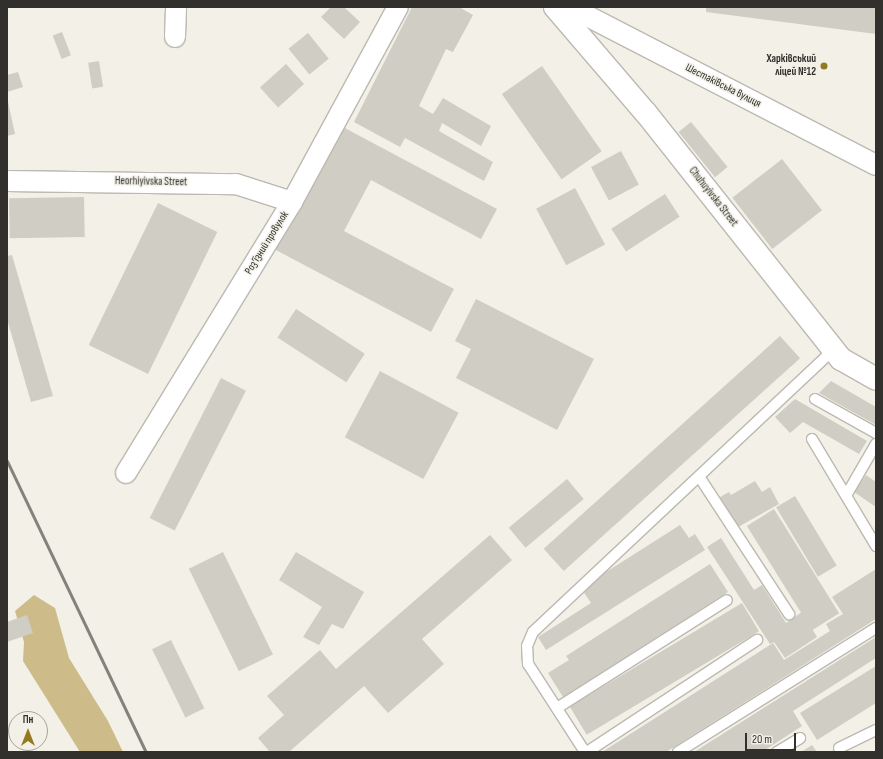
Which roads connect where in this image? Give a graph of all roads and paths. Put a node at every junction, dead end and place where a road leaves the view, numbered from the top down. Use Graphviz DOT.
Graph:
graph roads {
  1 [pos="176,7"];
  2 [pos="398,7"];
  3 [pos="555,7"];
  4 [pos="570,7"];
  5 [pos="175,37"];
  6 [pos="876,165"];
  7 [pos="7,181"];
  8 [pos="292,202"];
  9 [pos="833,350"];
  10 [pos="876,379"];
  11 [pos="815,399"];
  12 [pos="876,433"];
  13 [pos="812,439"];
  14 [pos="876,444"];
  15 [pos="126,473"];
  16 [pos="700,478"];
  17 [pos="847,494"];
  18 [pos="876,546"];
  19 [pos="727,600"];
  20 [pos="788,614"];
  21 [pos="876,628"];
  22 [pos="757,640"];
  23 [pos="557,708"];
  24 [pos="876,730"];
  25 [pos="800,738"];
  26 [pos="839,748"];
  27 [pos="586,752"];
  28 [pos="678,752"];
  29 [pos="777,752"];
  1 -- 5 [label="street"];
  2 -- 8 [label="street, Роз’їзний провулок"];
  3 -- 9 [label="street, Chuhuyivska Street"];
  4 -- 6 [label="street, Шестаківська вулиця"];
  7 -- 8 [label="street, Heorhiyivska Street"];
  8 -- 15 [label="street, Роз’їзний провулок"];
  9 -- 10 [label="street, Chuhuyivska Street"];
  9 -- 16 [label="lane"];
  11 -- 12 [label="lane"];
  13 -- 17 [label="lane"];
  14 -- 17 [label="lane"];
  16 -- 20 [label="lane"];
  16 -- 23 [label="lane"];
  17 -- 18 [label="lane"];
  19 -- 23 [label="lane"];
  21 -- 28 [label="lane"];
  22 -- 27 [label="lane"];
  23 -- 27 [label="lane"];
  24 -- 26 [label="lane"];
  25 -- 29 [label="lane"];
}
